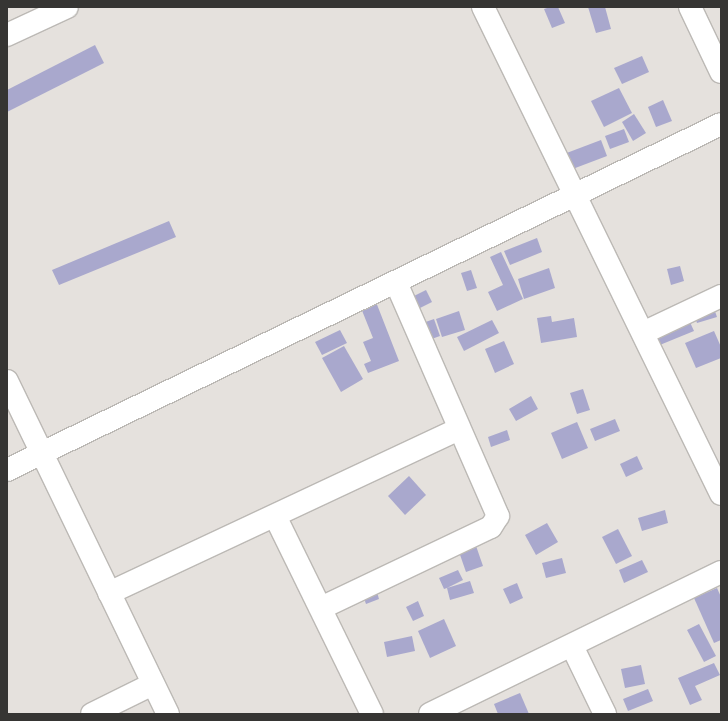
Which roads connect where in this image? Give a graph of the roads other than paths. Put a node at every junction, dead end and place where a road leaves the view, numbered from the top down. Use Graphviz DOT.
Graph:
graph roads {
  1 [pos="67,7"];
  2 [pos="483,7"];
  3 [pos="690,7"];
  4 [pos="34,14"];
  5 [pos="7,35"];
  6 [pos="721,72"];
  7 [pos="721,124"];
  8 [pos="574,194"];
  9 [pos="396,283"];
  10 [pos="721,296"];
  11 [pos="644,333"];
  12 [pos="7,381"];
  13 [pos="459,429"];
  14 [pos="42,453"];
  15 [pos="7,470"];
  16 [pos="721,494"];
  17 [pos="275,516"];
  18 [pos="721,572"];
  19 [pos="109,593"];
  20 [pos="321,608"];
  21 [pos="572,646"];
  22 [pos="153,684"];
  23 [pos="92,714"];
  24 [pos="168,714"];
  25 [pos="372,714"];
  26 [pos="430,714"];
  27 [pos="605,714"];
  1 -- 4 [label="street"];
  2 -- 8 [label="street"];
  3 -- 6 [label="street"];
  4 -- 5 [label="street"];
  7 -- 8 [label="street"];
  8 -- 9 [label="street"];
  8 -- 11 [label="street"];
  9 -- 13 [label="street"];
  9 -- 14 [label="street"];
  10 -- 11 [label="street"];
  11 -- 16 [label="street"];
  12 -- 14 [label="street"];
  13 -- 17 [label="street"];
  13 -- 20 [label="street"];
  14 -- 15 [label="street"];
  14 -- 19 [label="street"];
  17 -- 19 [label="street"];
  17 -- 20 [label="street"];
  18 -- 21 [label="street"];
  19 -- 22 [label="street"];
  20 -- 25 [label="street"];
  21 -- 26 [label="street"];
  21 -- 27 [label="street"];
  22 -- 23 [label="street"];
  22 -- 24 [label="street"];
}
